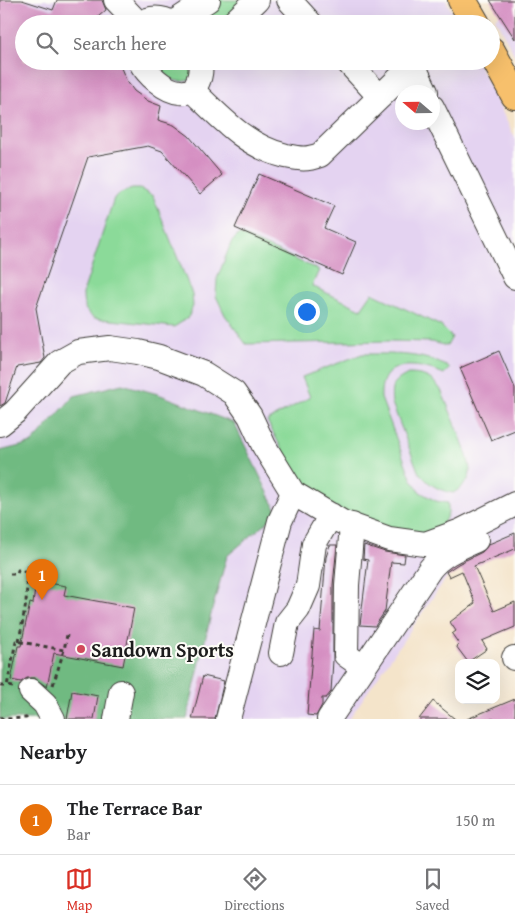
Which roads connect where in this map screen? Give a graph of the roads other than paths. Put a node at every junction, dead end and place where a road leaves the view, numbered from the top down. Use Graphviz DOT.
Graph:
graph roads {
  1 [pos="116,0"];
  2 [pos="208,0"];
  3 [pos="258,0"];
  4 [pos="289,0"];
  5 [pos="130,15"];
  6 [pos="186,15"];
  7 [pos="242,15"];
  8 [pos="303,15"];
  9 [pos="500,68"];
  10 [pos="148,70"];
  11 [pos="201,70"];
  12 [pos="355,70"];
  13 [pos="408,70"];
  14 [pos="418,70"];
  15 [pos="423,85"];
  16 [pos="192,91"];
  17 [pos="514,93"];
  18 [pos="380,97"];
  19 [pos="440,123"];
  20 [pos="515,277"];
  21 [pos="0,424"];
  22 [pos="293,493"];
  23 [pos="515,504"];
  24 [pos="341,520"];
  25 [pos="515,522"];
  26 [pos="281,653"];
  27 [pos="363,667"];
  28 [pos="121,692"];
  29 [pos="116,719"];
  30 [pos="228,719"];
  31 [pos="329,719"];
  1 -- 5 [label="lane"];
  2 -- 6 [label="lane"];
  3 -- 7 [label="lane"];
  4 -- 8 [label="lane"];
  9 -- 17 [label="main road"];
  10 -- 16 [label="lane"];
  11 -- 16 [label="lane"];
  12 -- 18 [label="lane"];
  13 -- 18 [label="lane"];
  14 -- 15 [label="lane"];
  16 -- 18 [label="lane"];
  19 -- 20 [label="lane"];
  21 -- 22 [label="lane"];
  22 -- 24 [label="lane"];
  22 -- 30 [label="lane"];
  23 -- 24 [label="lane"];
  24 -- 26 [label="lane"];
  24 -- 27 [label="lane"];
  25 -- 27 [label="lane"];
  27 -- 31 [label="lane"];
  28 -- 29 [label="lane"];
}
